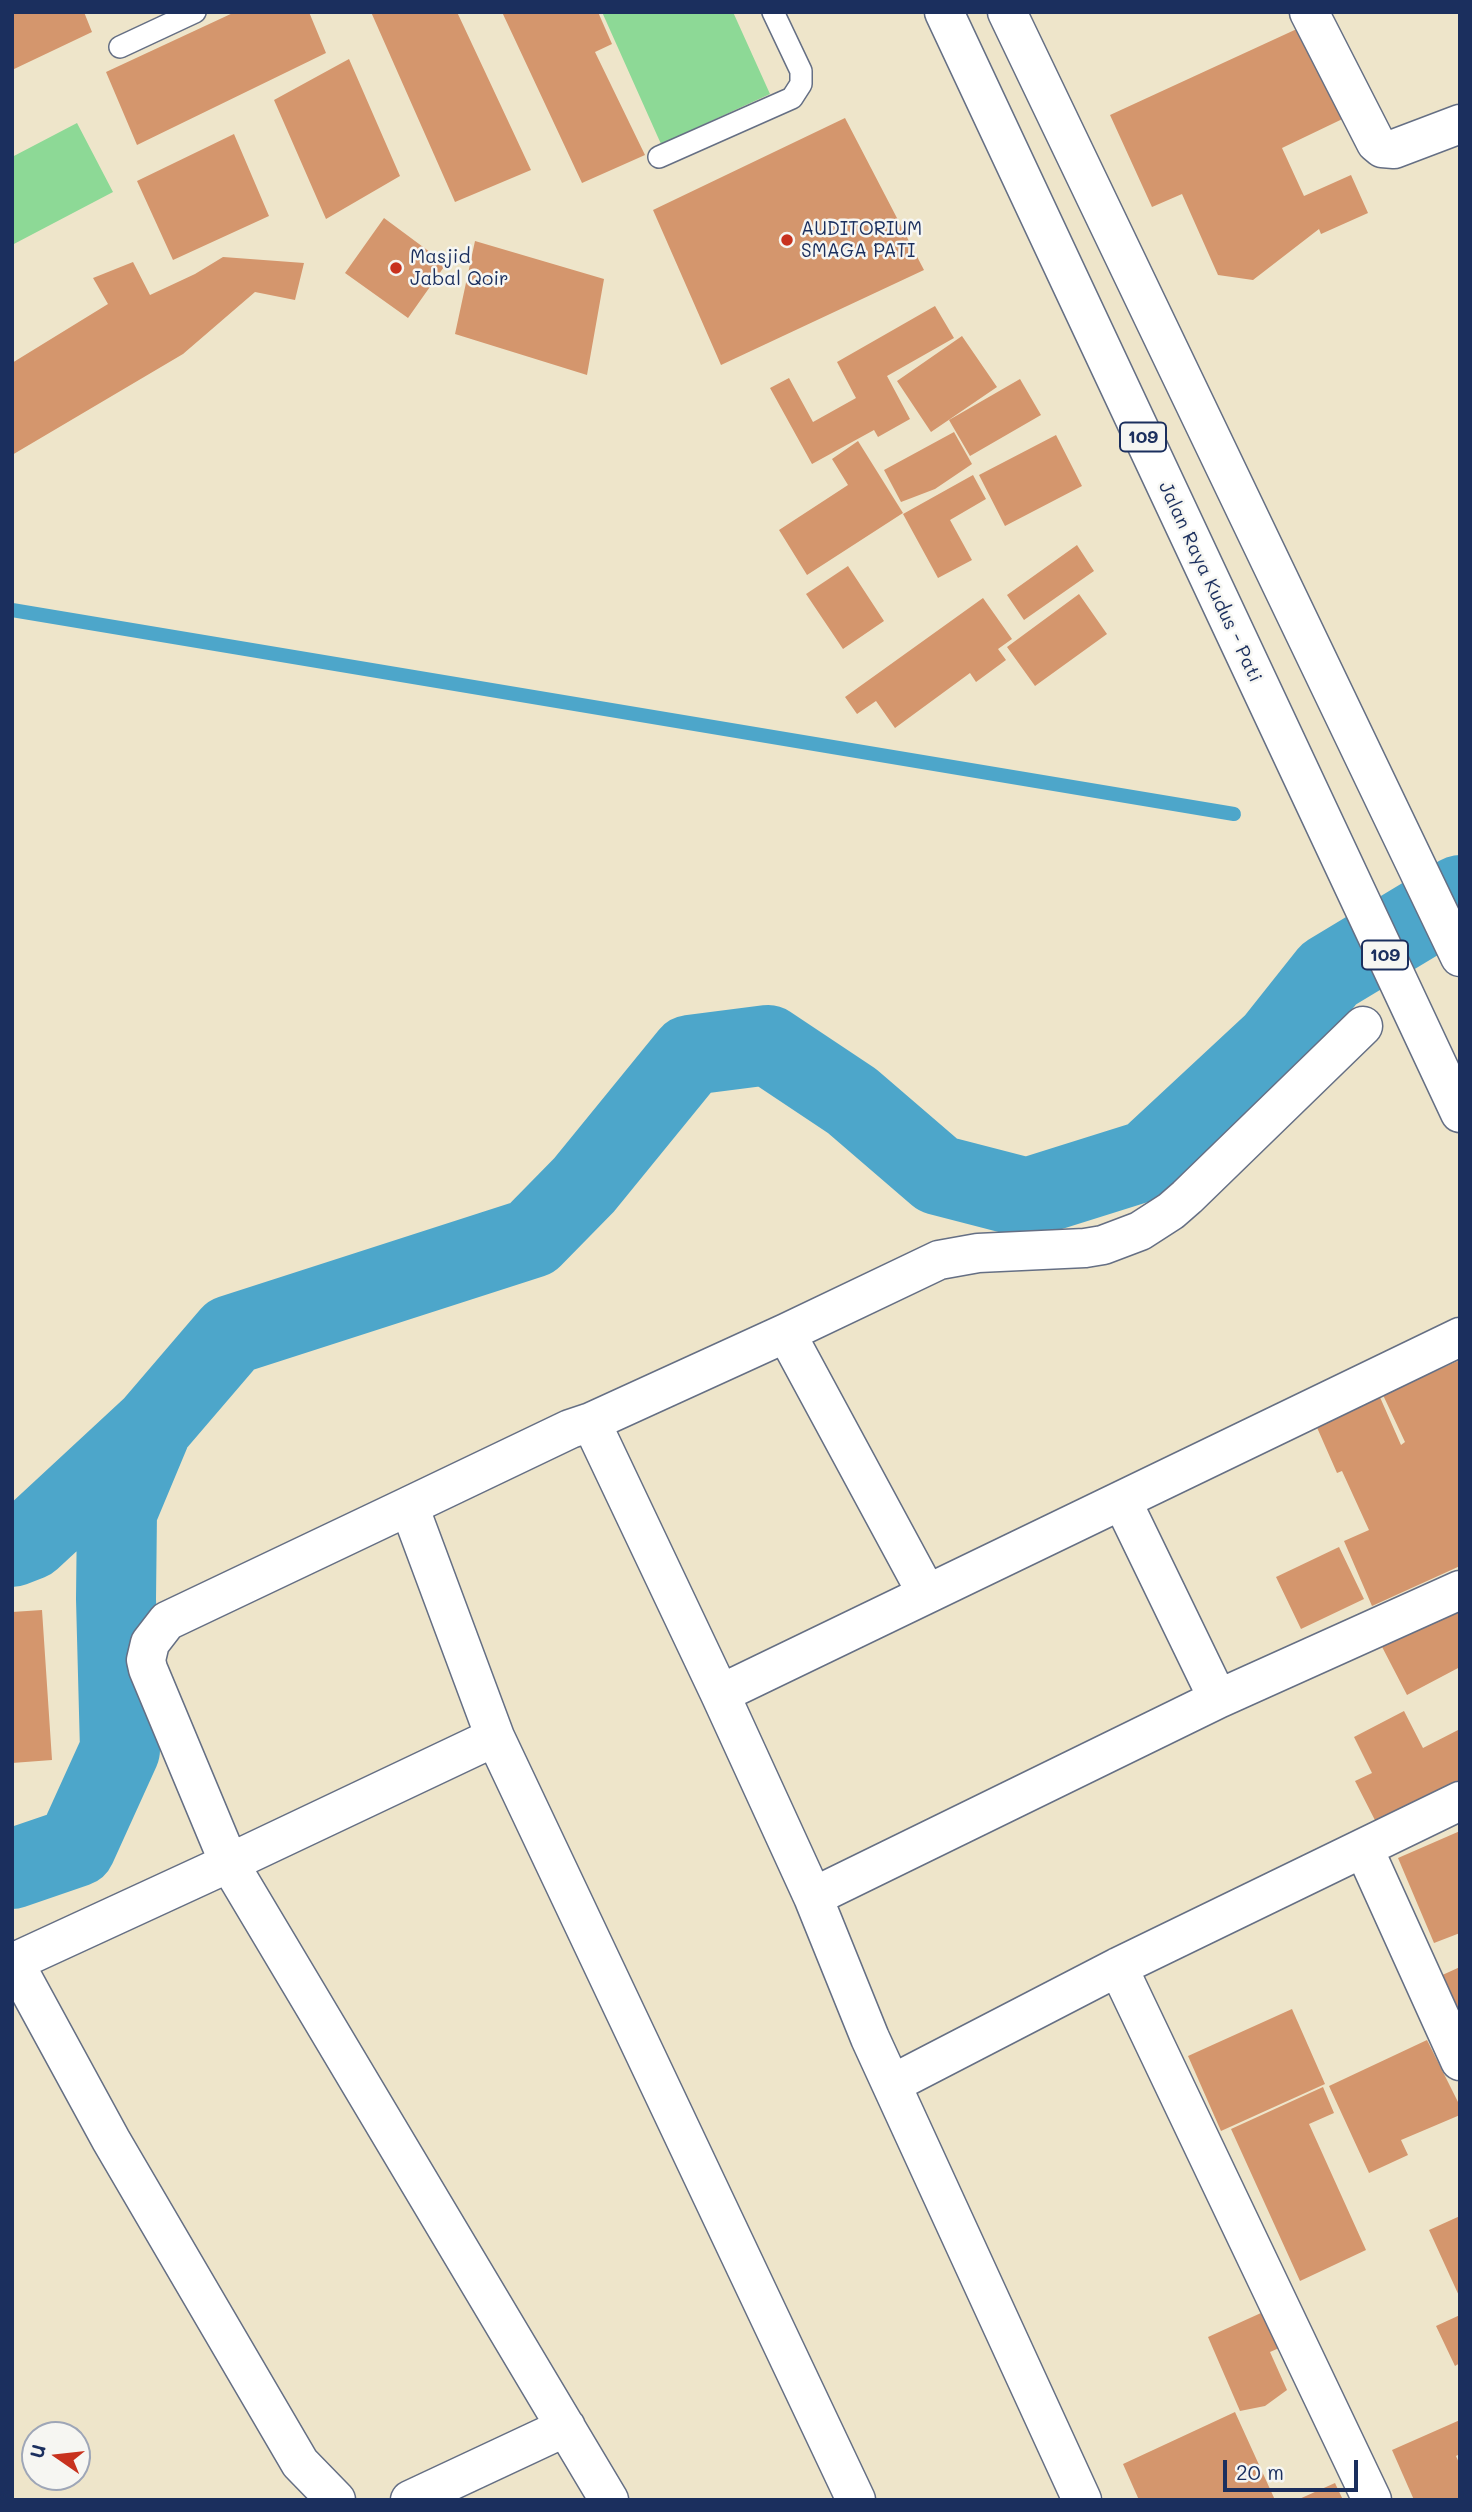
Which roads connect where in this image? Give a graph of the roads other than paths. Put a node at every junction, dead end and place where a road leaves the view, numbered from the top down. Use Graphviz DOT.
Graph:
graph roads {
  1 [pos="195,12"];
  2 [pos="773,12"];
  3 [pos="944,12"];
  4 [pos="1007,12"];
  5 [pos="1309,12"];
  6 [pos="120,47"];
  7 [pos="1460,124"];
  8 [pos="659,157"];
  9 [pos="1460,957"];
  10 [pos="1363,1026"];
  11 [pos="1460,1113"];
  12 [pos="786,1334"];
  13 [pos="1460,1337"];
  14 [pos="591,1422"];
  15 [pos="1122,1501"];
  16 [pos="409,1506"];
  17 [pos="1460,1591"];
  18 [pos="927,1594"];
  19 [pos="720,1694"];
  20 [pos="1218,1699"];
  21 [pos="495,1737"];
  22 [pos="1460,1801"];
  23 [pos="1364,1849"];
  24 [pos="229,1863"];
  25 [pos="813,1897"];
  26 [pos="13,1962"];
  27 [pos="1118,1967"];
  28 [pos="1457,2050"];
  29 [pos="892,2084"];
  30 [pos="566,2427"];
  31 [pos="336,2500"];
  32 [pos="410,2500"];
  33 [pos="609,2500"];
  34 [pos="856,2500"];
  35 [pos="1082,2500"];
  36 [pos="1372,2500"];
  1 -- 6 [label="lane"];
  2 -- 8 [label="lane"];
  3 -- 11 [label="street, Jalan Raya Kudus - Pati / 109"];
  4 -- 9 [label="street"];
  5 -- 7 [label="street"];
  10 -- 12 [label="street"];
  12 -- 14 [label="street"];
  12 -- 18 [label="street"];
  13 -- 15 [label="street"];
  14 -- 16 [label="street"];
  14 -- 19 [label="street"];
  15 -- 18 [label="street"];
  15 -- 20 [label="street"];
  16 -- 21 [label="street"];
  16 -- 24 [label="street"];
  17 -- 20 [label="street"];
  18 -- 19 [label="street"];
  19 -- 25 [label="street"];
  20 -- 25 [label="street"];
  21 -- 24 [label="street"];
  21 -- 34 [label="street"];
  22 -- 23 [label="street"];
  23 -- 27 [label="street"];
  23 -- 28 [label="street"];
  24 -- 26 [label="street"];
  24 -- 30 [label="street"];
  25 -- 29 [label="street"];
  26 -- 31 [label="street"];
  27 -- 29 [label="street"];
  27 -- 36 [label="street"];
  29 -- 35 [label="street"];
  30 -- 32 [label="street"];
  30 -- 33 [label="street"];
}
